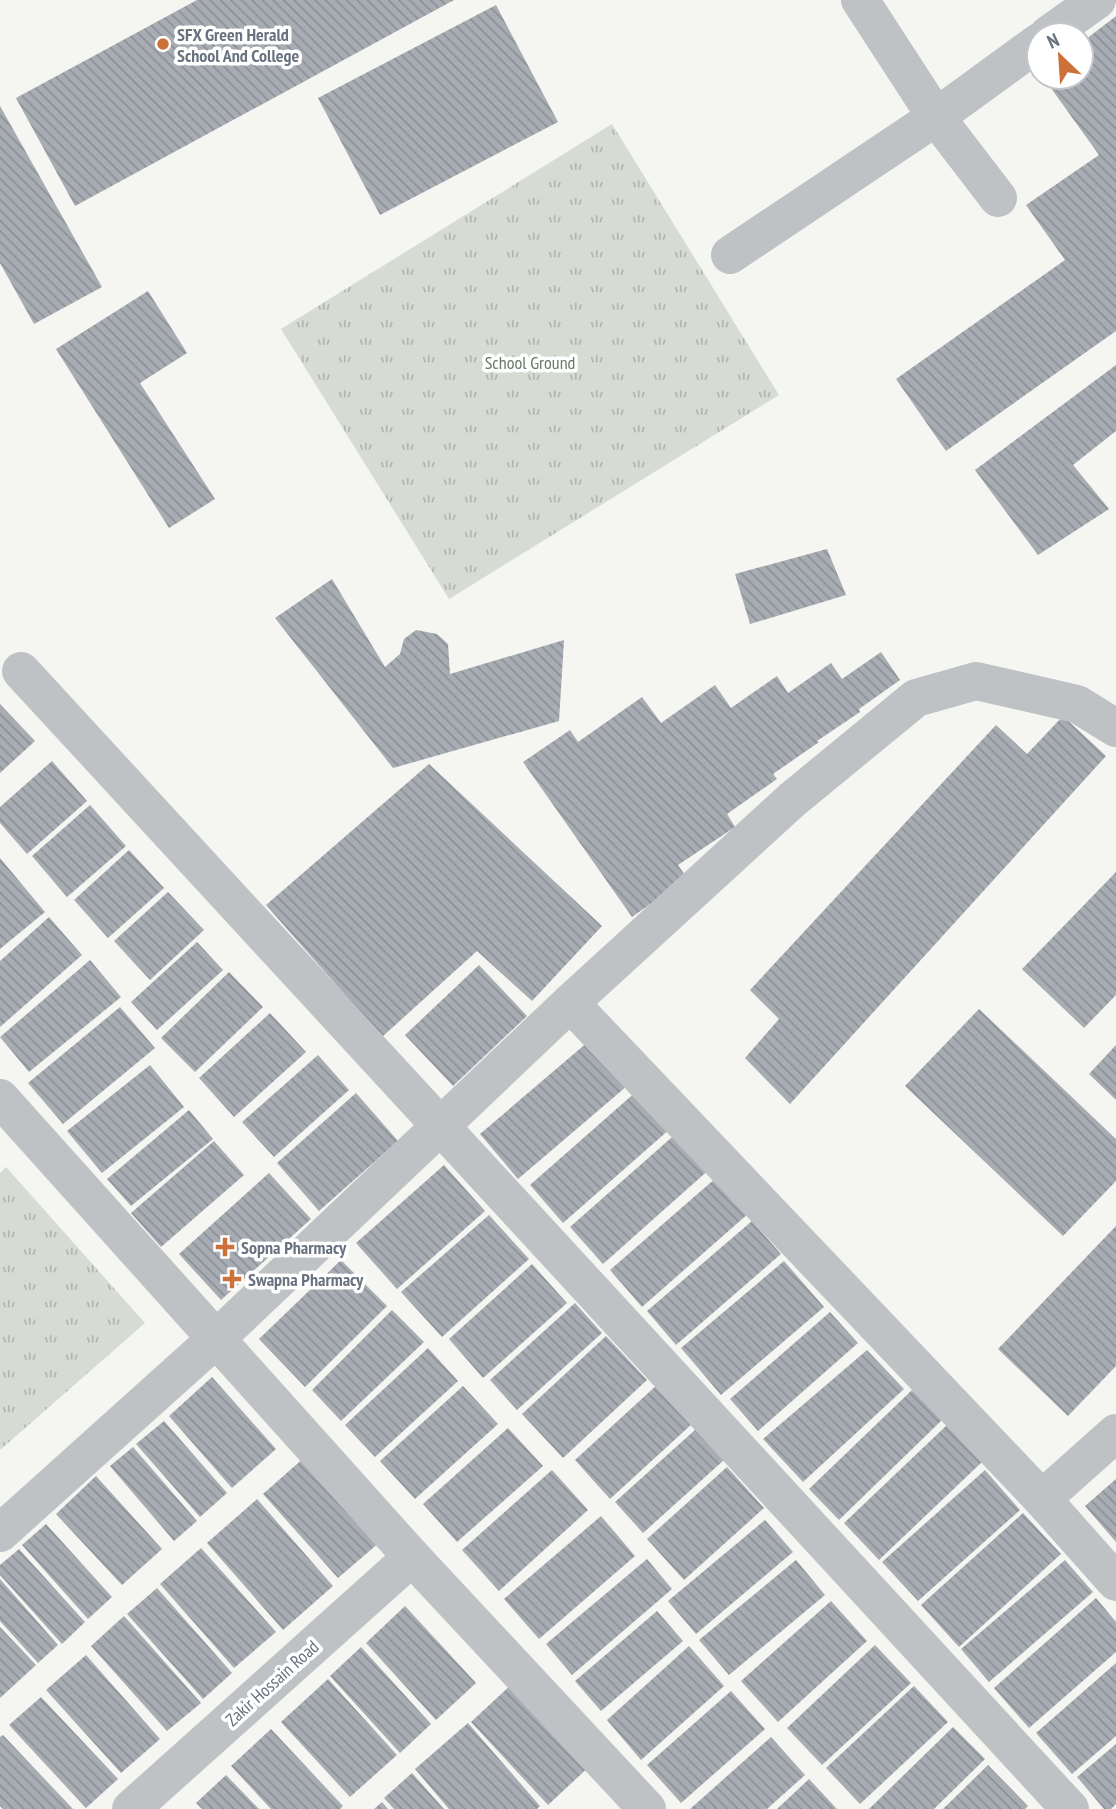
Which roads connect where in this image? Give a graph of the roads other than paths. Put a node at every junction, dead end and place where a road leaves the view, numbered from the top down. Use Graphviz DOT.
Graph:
graph roads {
  1 [pos="860,0"];
  2 [pos="1097,0"];
  3 [pos="1068,21"];
  4 [pos="1025,52"];
  5 [pos="936,117"];
  6 [pos="998,198"];
  7 [pos="730,254"];
  8 [pos="21,671"];
  9 [pos="1116,728"];
  10 [pos="570,1003"];
  11 [pos="0,1098"];
  12 [pos="439,1125"];
  13 [pos="217,1338"];
  14 [pos="1116,1433"];
  15 [pos="1042,1499"];
  16 [pos="0,1533"];
  17 [pos="412,1557"];
  18 [pos="1116,1582"];
  19 [pos="626,1802"];
  20 [pos="131,1809"];
  21 [pos="1070,1809"];
  1 -- 5 [label="street"];
  2 -- 3 [label="street"];
  4 -- 5 [label="street"];
  5 -- 6 [label="street"];
  5 -- 7 [label="street"];
  8 -- 12 [label="street"];
  9 -- 10 [label="street"];
  10 -- 12 [label="street"];
  10 -- 15 [label="street"];
  11 -- 13 [label="street"];
  12 -- 13 [label="street"];
  12 -- 21 [label="street"];
  13 -- 16 [label="street"];
  13 -- 17 [label="street"];
  14 -- 15 [label="street"];
  15 -- 18 [label="street"];
  17 -- 19 [label="street"];
  17 -- 20 [label="street, Zakir Hossain Road"];
}
